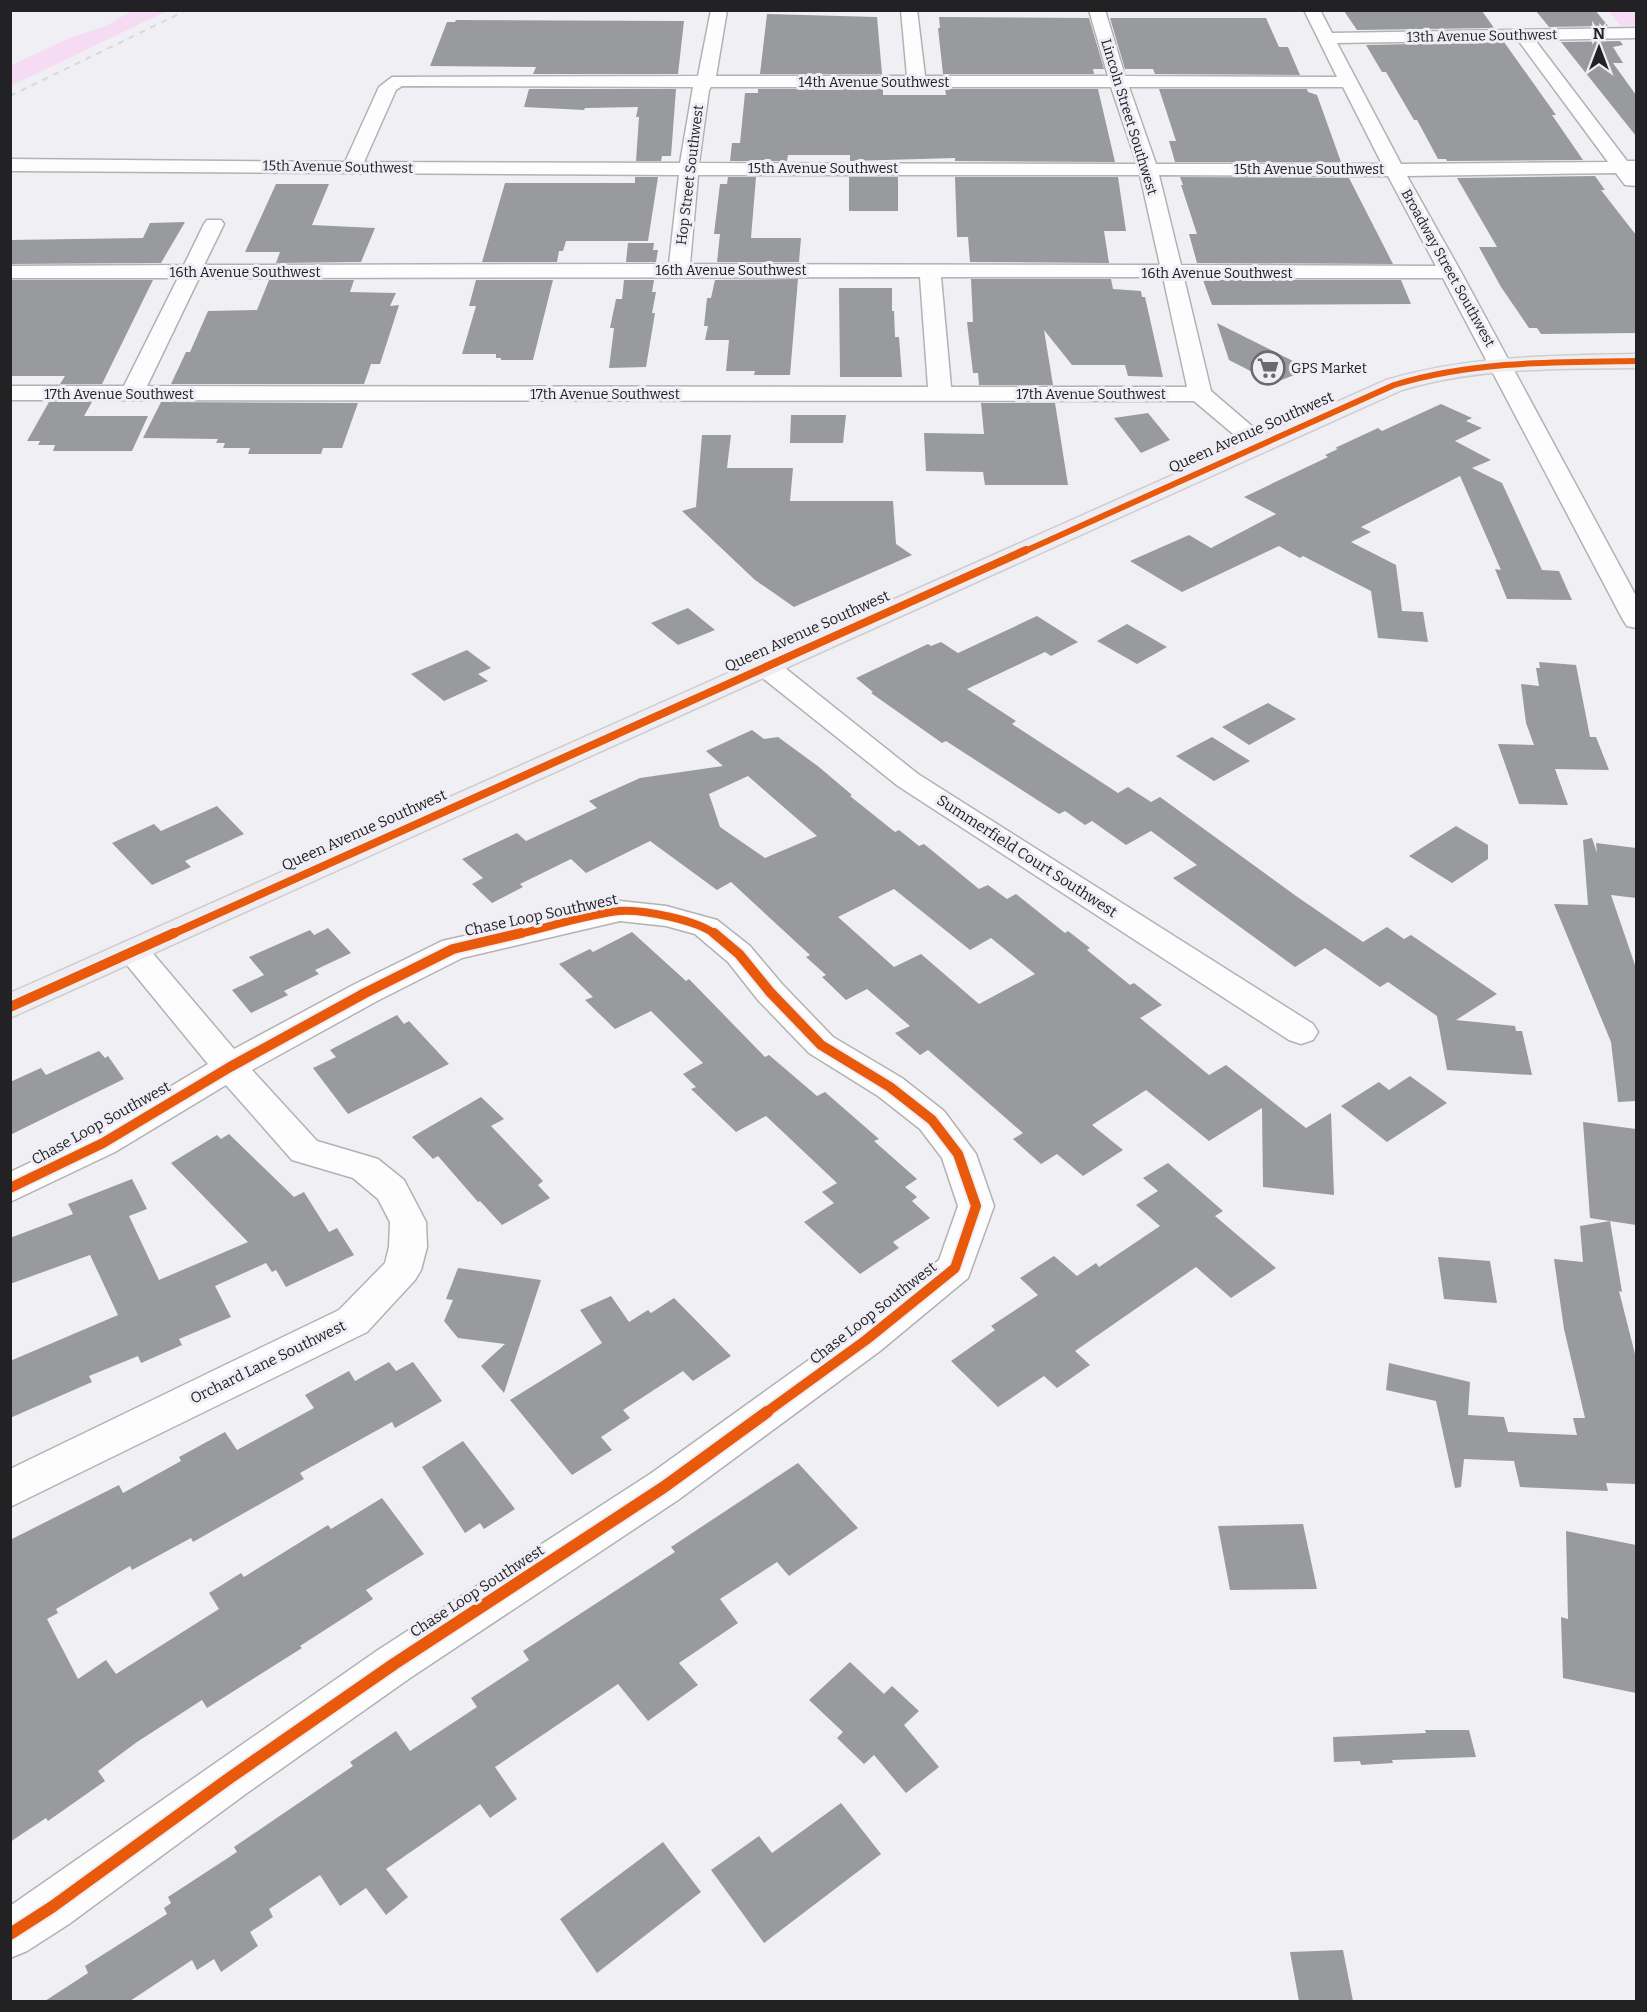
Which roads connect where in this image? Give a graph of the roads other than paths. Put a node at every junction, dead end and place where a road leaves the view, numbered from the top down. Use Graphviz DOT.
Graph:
graph roads {
  1 [pos="719,10"];
  2 [pos="909,10"];
  3 [pos="1096,10"];
  4 [pos="1312,10"];
  5 [pos="1636,33"];
  6 [pos="1523,35"];
  7 [pos="1327,38"];
  8 [pos="706,82"];
  9 [pos="917,82"];
  10 [pos="1118,82"];
  11 [pos="1350,82"];
  12 [pos="10,165"];
  13 [pos="353,166"];
  14 [pos="1629,167"];
  15 [pos="689,168"];
  16 [pos="1148,169"];
  17 [pos="1394,170"];
  18 [pos="1636,187"];
  19 [pos="214,224"];
  20 [pos="679,270"];
  21 [pos="10,272"];
  22 [pos="193,272"];
  23 [pos="930,272"];
  24 [pos="1451,272"];
  25 [pos="1171,273"];
  26 [pos="1636,361"];
  27 [pos="1501,365"];
  28 [pos="10,393"];
  29 [pos="132,394"];
  30 [pos="1200,394"];
  31 [pos="940,395"];
  32 [pos="1259,444"];
  33 [pos="1636,620"];
  34 [pos="765,666"];
  35 [pos="134,951"];
  36 [pos="10,1006"];
  37 [pos="1301,1032"];
  38 [pos="230,1067"];
  39 [pos="10,1188"];
  40 [pos="10,1489"];
  41 [pos="10,1934"];
  1 -- 8 [label="street, Hop Street Southwest"];
  2 -- 9 [label="street"];
  3 -- 10 [label="street, Lincoln Street Southwest"];
  4 -- 7 [label="street, Broadway Street Southwest"];
  5 -- 6 [label="street, 13th Avenue Southwest"];
  6 -- 7 [label="street, 13th Avenue Southwest"];
  6 -- 14 [label="street"];
  7 -- 11 [label="street, Broadway Street Southwest"];
  8 -- 9 [label="street, 14th Avenue Southwest"];
  8 -- 13 [label="street, 14th Avenue Southwest"];
  8 -- 15 [label="street, Hop Street Southwest"];
  9 -- 10 [label="street, 14th Avenue Southwest"];
  10 -- 11 [label="street, 14th Avenue Southwest"];
  10 -- 16 [label="street, Lincoln Street Southwest"];
  11 -- 17 [label="street, Broadway Street Southwest"];
  12 -- 13 [label="street, 15th Avenue Southwest"];
  13 -- 15 [label="street, 15th Avenue Southwest"];
  14 -- 17 [label="street, 15th Avenue Southwest"];
  14 -- 18 [label="street"];
  15 -- 16 [label="street, 15th Avenue Southwest"];
  15 -- 20 [label="street, Hop Street Southwest"];
  16 -- 17 [label="street, 15th Avenue Southwest"];
  16 -- 25 [label="street, Lincoln Street Southwest"];
  17 -- 24 [label="street, Broadway Street Southwest"];
  19 -- 22 [label="street"];
  20 -- 22 [label="street, 16th Avenue Southwest"];
  20 -- 23 [label="street, 16th Avenue Southwest"];
  21 -- 22 [label="street, 16th Avenue Southwest"];
  22 -- 29 [label="street"];
  23 -- 25 [label="street, 16th Avenue Southwest"];
  23 -- 31 [label="street"];
  24 -- 25 [label="street, 16th Avenue Southwest"];
  24 -- 27 [label="street, Broadway Street Southwest"];
  25 -- 30 [label="street, Lincoln Street Southwest"];
  26 -- 27 [label="main road, Queen Avenue Southwest"];
  27 -- 32 [label="main road, Queen Avenue Southwest"];
  27 -- 33 [label="street, Broadway Street Southwest"];
  28 -- 29 [label="street, 17th Avenue Southwest"];
  29 -- 31 [label="street, 17th Avenue Southwest"];
  30 -- 31 [label="street, 17th Avenue Southwest"];
  30 -- 32 [label="street"];
  32 -- 34 [label="main road, Queen Avenue Southwest"];
  34 -- 35 [label="main road, Queen Avenue Southwest"];
  34 -- 37 [label="street, Summerfield Court Southwest"];
  35 -- 36 [label="main road, Queen Avenue Southwest"];
  35 -- 38 [label="street, Orchard Lane Southwest"];
  38 -- 39 [label="street, Chase Loop Southwest"];
  38 -- 40 [label="street, Orchard Lane Southwest"];
  38 -- 41 [label="street, Chase Loop Southwest"];
}
